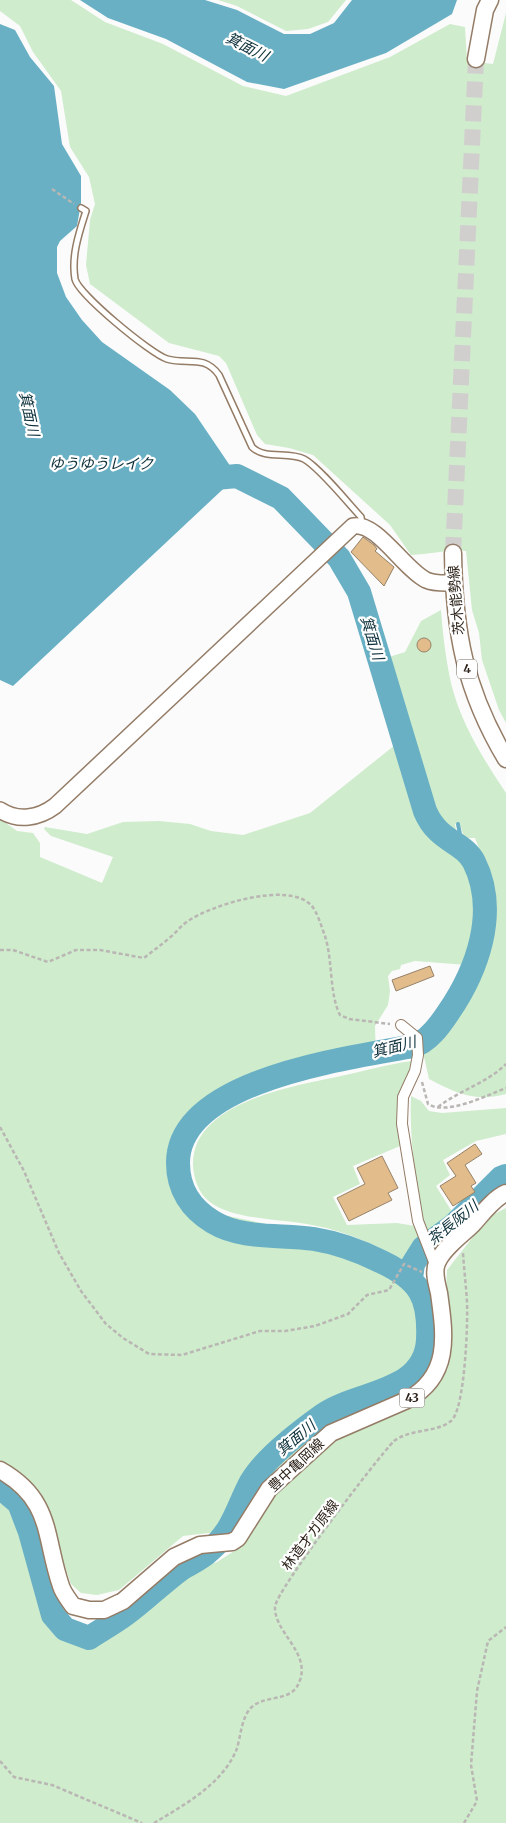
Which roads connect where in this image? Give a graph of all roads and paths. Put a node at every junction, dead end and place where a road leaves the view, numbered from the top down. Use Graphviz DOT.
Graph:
graph roads {
  1 [pos="490,0"];
  2 [pos="476,59"];
  3 [pos="52,189"];
  4 [pos="81,208"];
  5 [pos="362,525"];
  6 [pos="452,553"];
  7 [pos="453,586"];
  8 [pos="506,759"];
  9 [pos="0,810"];
  10 [pos="0,950"];
  11 [pos="401,1025"];
  12 [pos="418,1056"];
  13 [pos="506,1064"];
  14 [pos="506,1088"];
  15 [pos="436,1108"];
  16 [pos="0,1127"];
  17 [pos="506,1193"];
  18 [pos="462,1236"];
  19 [pos="436,1267"];
  20 [pos="416,1270"];
  21 [pos="0,1470"];
  22 [pos="506,1627"];
  23 [pos="0,1761"];
  24 [pos="142,1823"];
  25 [pos="154,1823"];
  26 [pos="464,1823"];
  1 -- 2 [label="main road"];
  3 -- 4 [label="path"];
  4 -- 5 [label="lane"];
  5 -- 7 [label="street"];
  5 -- 9 [label="street"];
  6 -- 7 [label="main road, 茨木能勢線 / 4"];
  7 -- 8 [label="main road, 茨木能勢線 / 4"];
  10 -- 11 [label="path"];
  11 -- 12 [label="street"];
  12 -- 15 [label="path"];
  12 -- 19 [label="street"];
  13 -- 15 [label="path"];
  14 -- 15 [label="path"];
  16 -- 20 [label="path"];
  17 -- 18 [label="main road"];
  18 -- 19 [label="main road"];
  18 -- 25 [label="path, 林道才ガ原線"];
  19 -- 21 [label="main road, 豊中亀岡線 / 43"];
  22 -- 26 [label="path"];
  23 -- 24 [label="path"];
}
